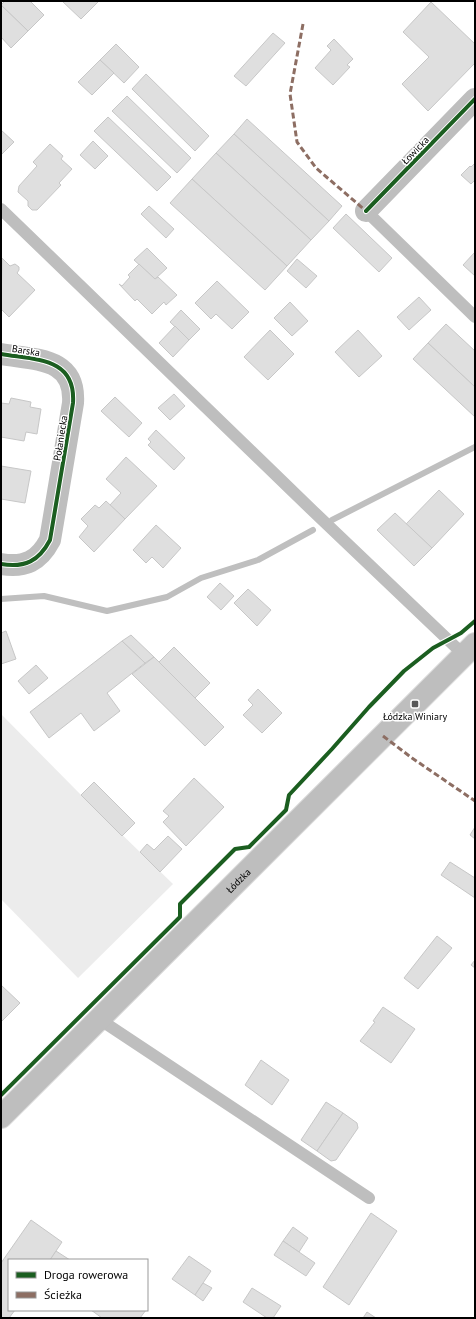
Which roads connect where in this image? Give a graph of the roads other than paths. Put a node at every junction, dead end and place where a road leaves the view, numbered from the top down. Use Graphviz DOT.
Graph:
graph roads {
  1 [pos="475,99"];
  2 [pos="1,208"];
  3 [pos="366,212"];
  4 [pos="475,318"];
  5 [pos="1,354"];
  6 [pos="68,375"];
  7 [pos="1,564"];
  8 [pos="469,649"];
  9 [pos="99,1020"];
  10 [pos="1,1117"];
  11 [pos="369,1198"];
  1 -- 3 [label="main road, Łowicka"];
  2 -- 8 [label="lane"];
  3 -- 4 [label="lane"];
  5 -- 6 [label="main road, Barska"];
  6 -- 7 [label="main road, Połaniecka"];
  8 -- 9 [label="main road, Łódzka"];
  9 -- 10 [label="main road, Łódzka"];
  9 -- 11 [label="lane"];
}
